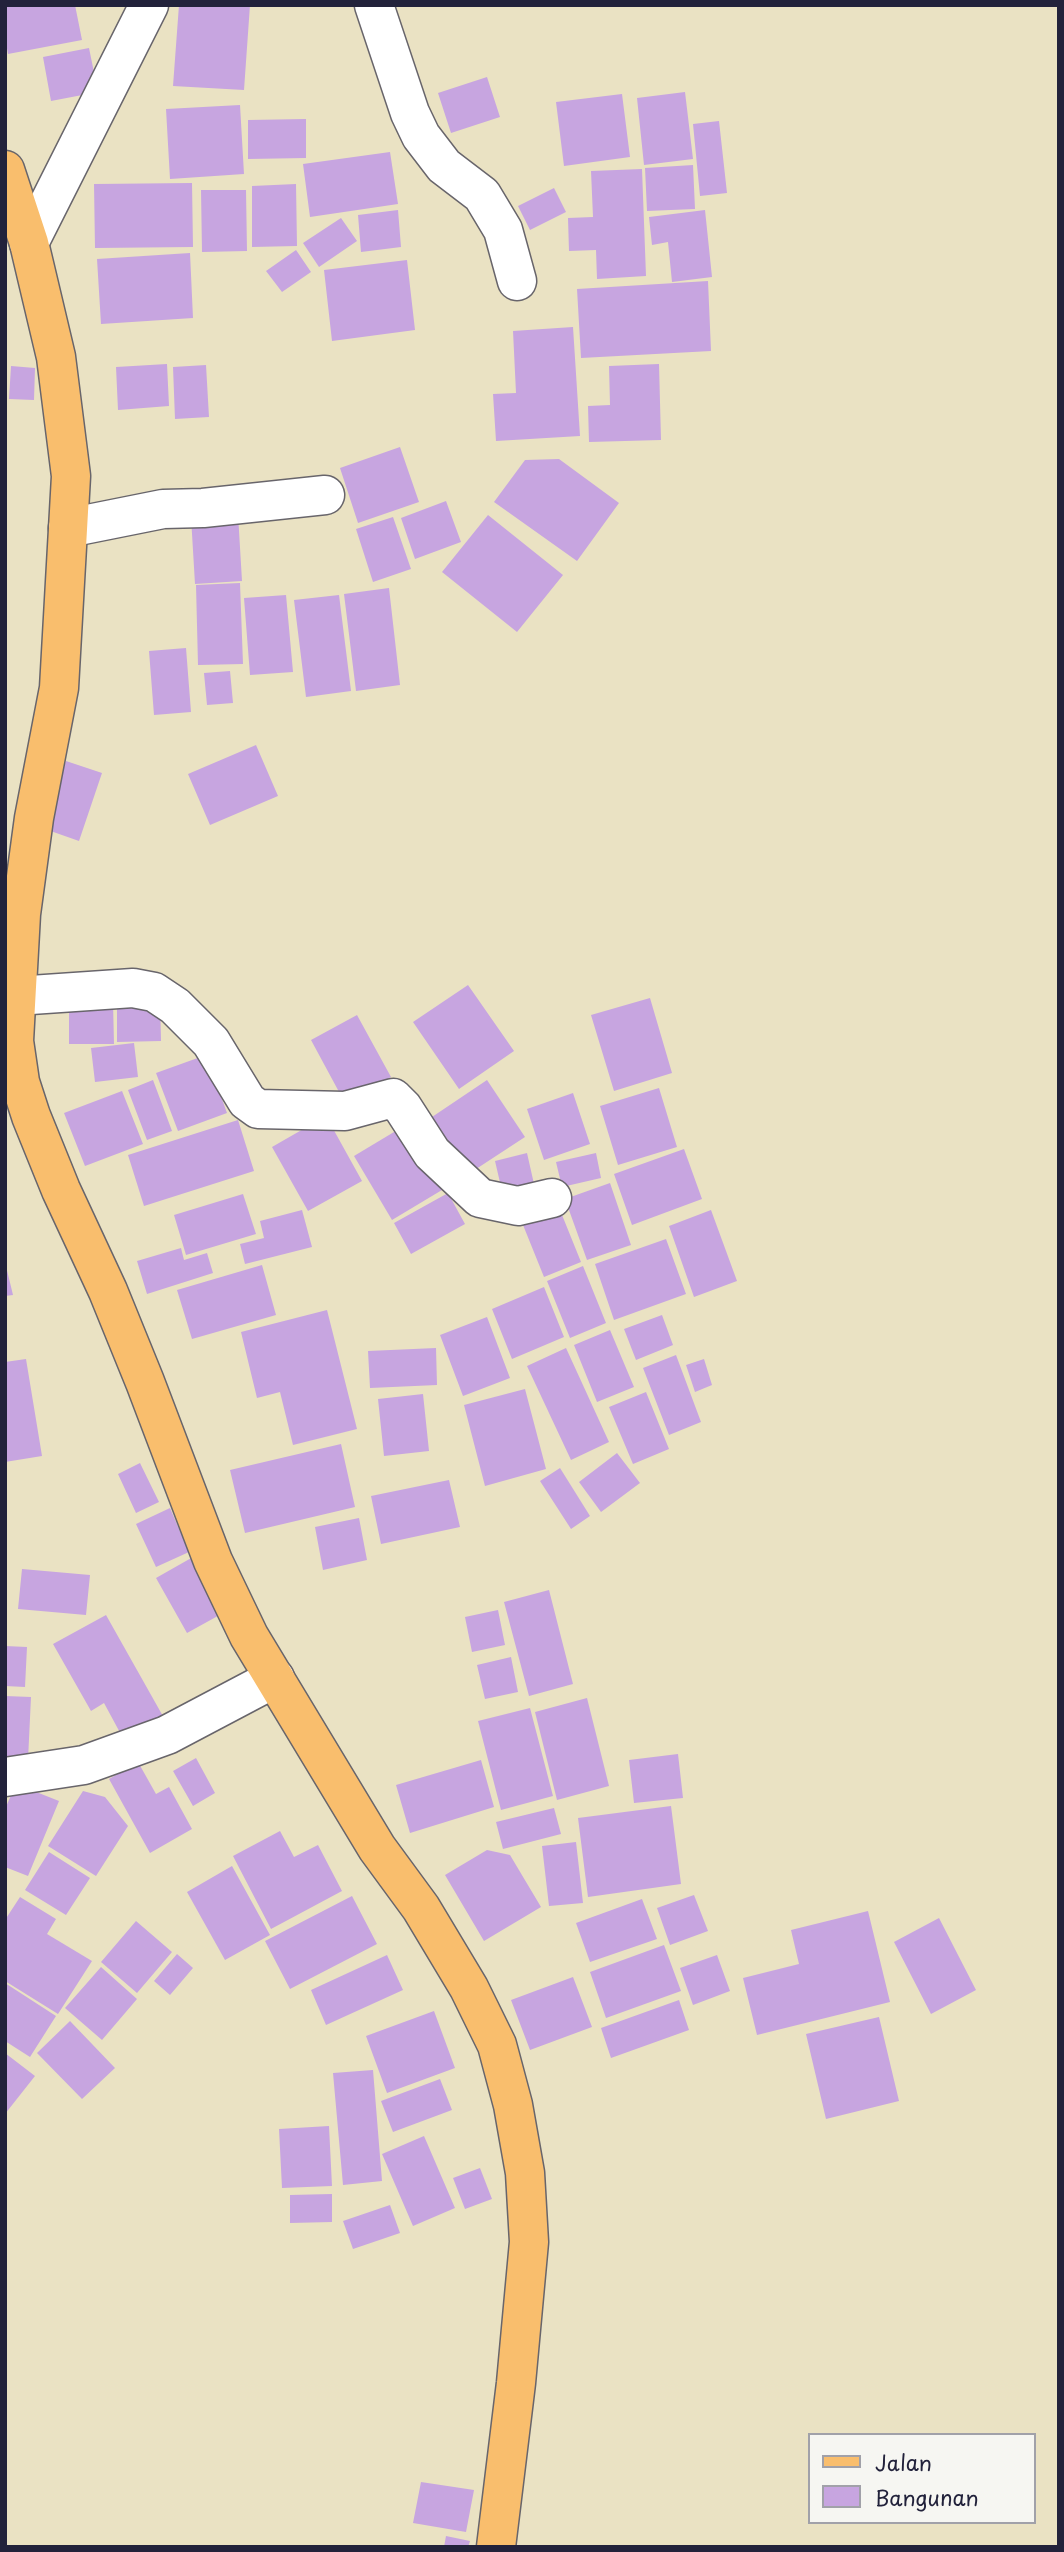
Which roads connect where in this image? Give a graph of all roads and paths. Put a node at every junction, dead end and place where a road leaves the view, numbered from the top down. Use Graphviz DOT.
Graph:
graph roads {
  1 [pos="149,5"];
  2 [pos="374,5"];
  3 [pos="5,170"];
  4 [pos="29,243"];
  5 [pos="517,281"];
  6 [pos="325,495"];
  7 [pos="68,528"];
  8 [pos="16,996"];
  9 [pos="552,1198"];
  10 [pos="275,1678"];
  11 [pos="5,1777"];
  12 [pos="496,2547"];
  1 -- 4 [label="street"];
  2 -- 5 [label="street"];
  3 -- 4 [label="main road"];
  4 -- 7 [label="main road"];
  6 -- 7 [label="street"];
  7 -- 8 [label="main road"];
  8 -- 9 [label="street"];
  8 -- 10 [label="main road"];
  10 -- 11 [label="street"];
  10 -- 12 [label="main road"];
}
